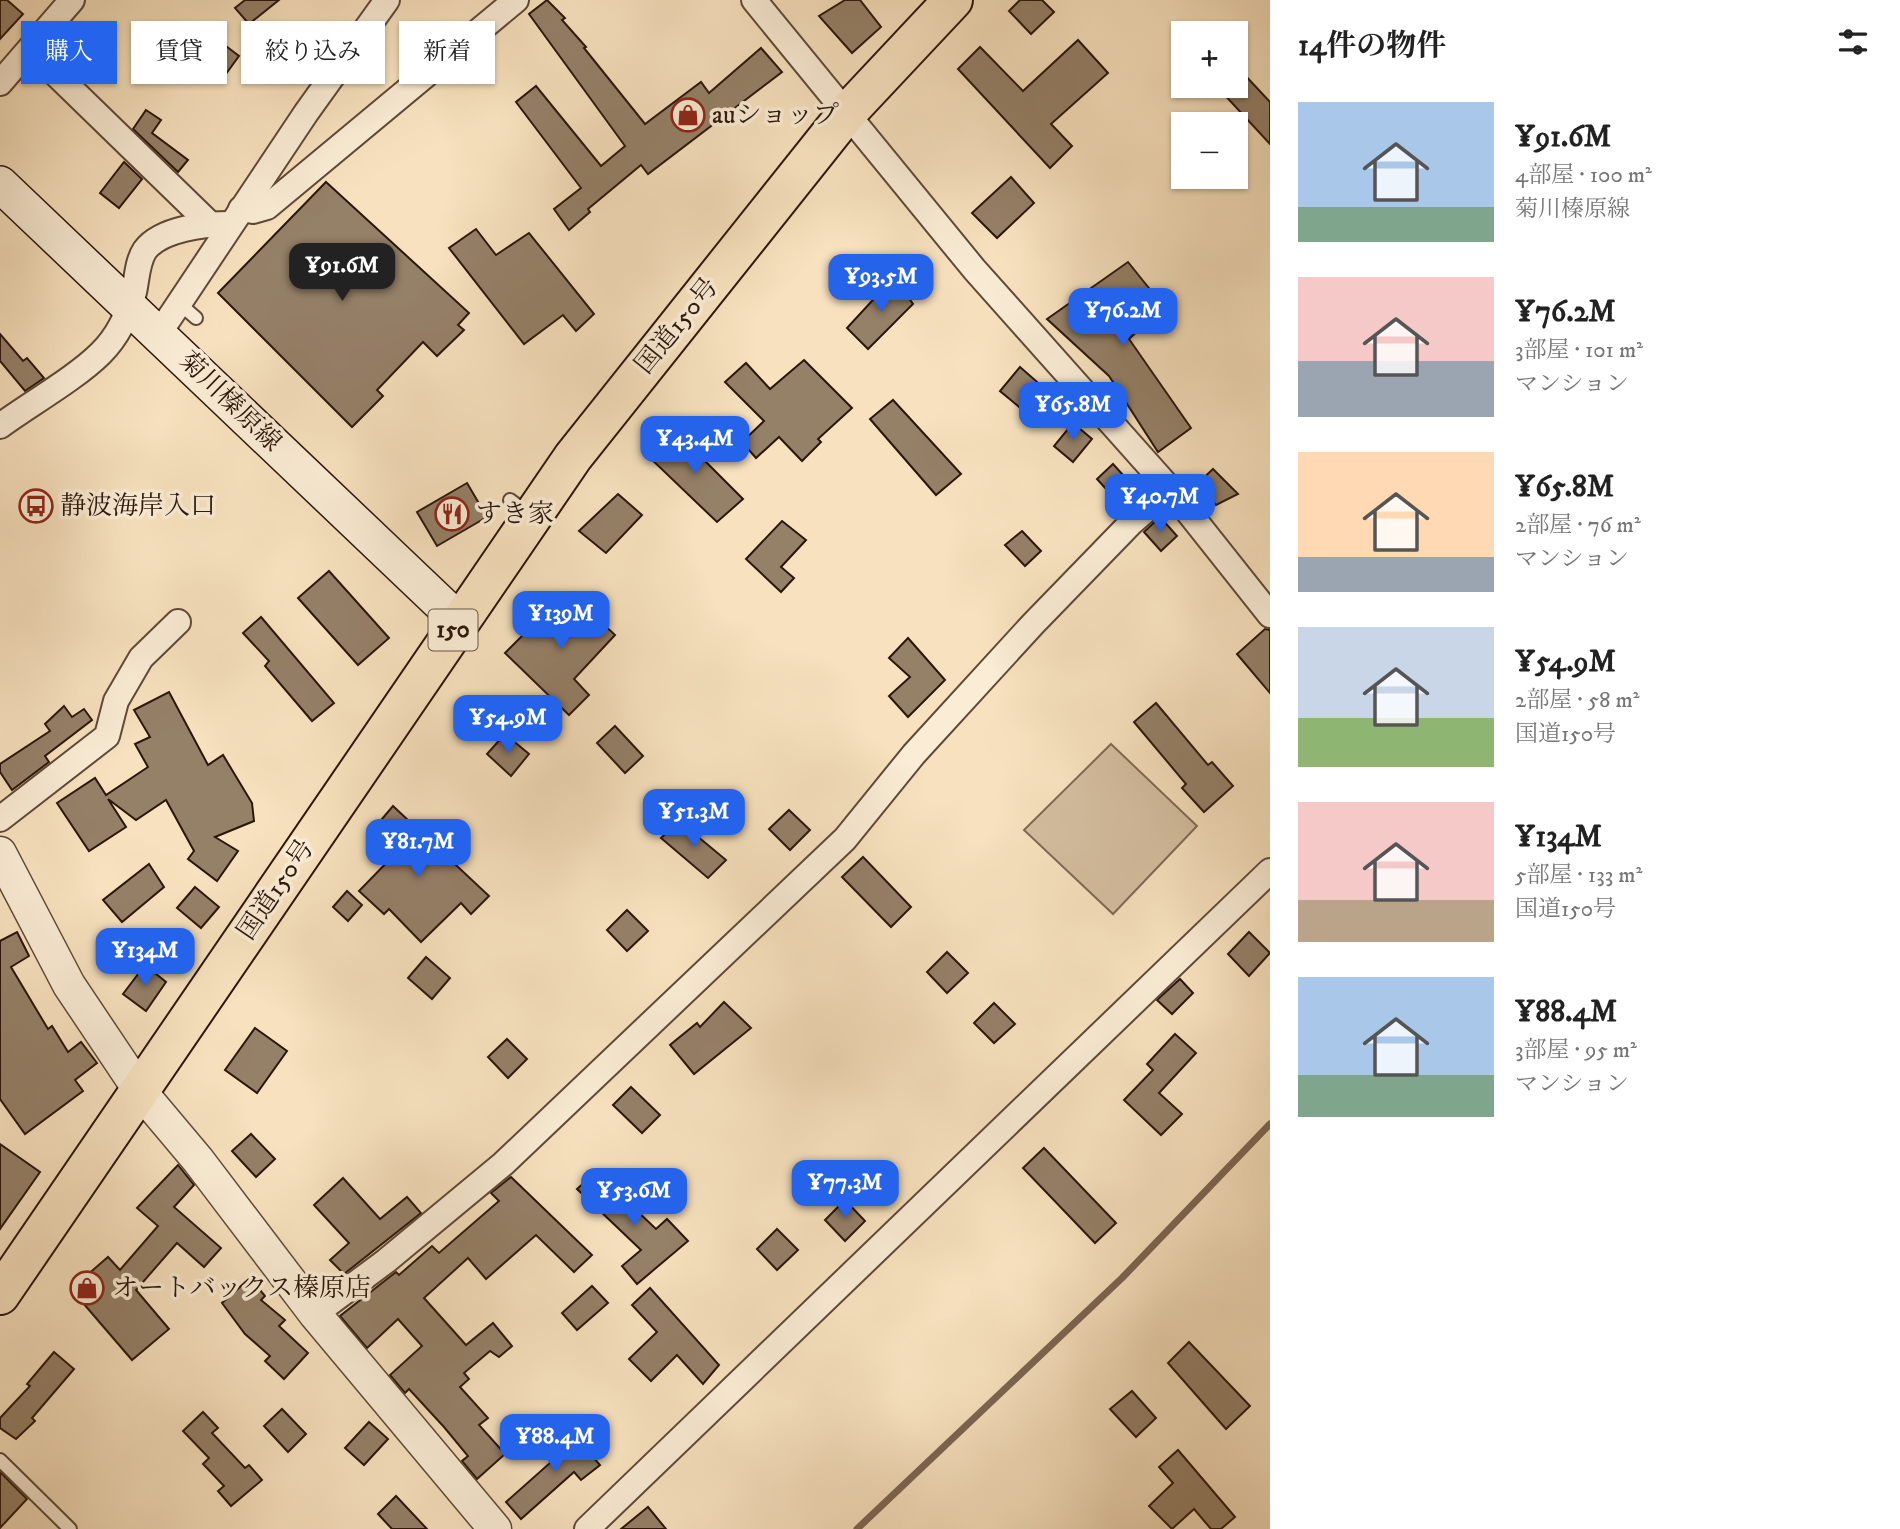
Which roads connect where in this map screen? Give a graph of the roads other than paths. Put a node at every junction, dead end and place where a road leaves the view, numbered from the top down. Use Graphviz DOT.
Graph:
graph roads {
  1 [pos="72,0"];
  2 [pos="387,0"];
  3 [pos="516,0"];
  4 [pos="754,0"];
  5 [pos="953,0"];
  6 [pos="55,21"];
  7 [pos="21,61"];
  8 [pos="0,83"];
  9 [pos="70,84"];
  10 [pos="847,113"];
  11 [pos="0,184"];
  12 [pos="227,219"];
  13 [pos="129,307"];
  14 [pos="158,335"];
  15 [pos="0,426"];
  16 [pos="1170,489"];
  17 [pos="1270,615"];
  18 [pos="459,621"];
  19 [pos="178,622"];
  20 [pos="0,819"];
  21 [pos="0,853"];
  22 [pos="1270,872"];
  23 [pos="140,1091"];
  24 [pos="4,1280"];
  25 [pos="316,1314"];
  26 [pos="0,1460"];
  27 [pos="70,1529"];
  28 [pos="495,1529"];
  29 [pos="587,1529"];
  1 -- 6 [label="street"];
  2 -- 12 [label="street"];
  3 -- 12 [label="street"];
  4 -- 10 [label="street"];
  5 -- 10 [label="highway, 国道150号 / 150"];
  7 -- 8 [label="street"];
  9 -- 12 [label="street"];
  10 -- 16 [label="street"];
  10 -- 18 [label="highway, 国道150号 / 150"];
  11 -- 13 [label="main road, 菊川榛原線"];
  12 -- 13 [label="street"];
  12 -- 14 [label="street"];
  13 -- 14 [label="main road, 菊川榛原線"];
  13 -- 15 [label="street"];
  14 -- 18 [label="main road, 菊川榛原線"];
  16 -- 17 [label="street"];
  16 -- 25 [label="street"];
  18 -- 23 [label="highway, 国道150号 / 150"];
  19 -- 20 [label="street"];
  21 -- 23 [label="street"];
  22 -- 29 [label="street"];
  23 -- 24 [label="highway, 国道150号 / 150"];
  23 -- 25 [label="street"];
  25 -- 28 [label="street"];
  26 -- 27 [label="lane"];
}
